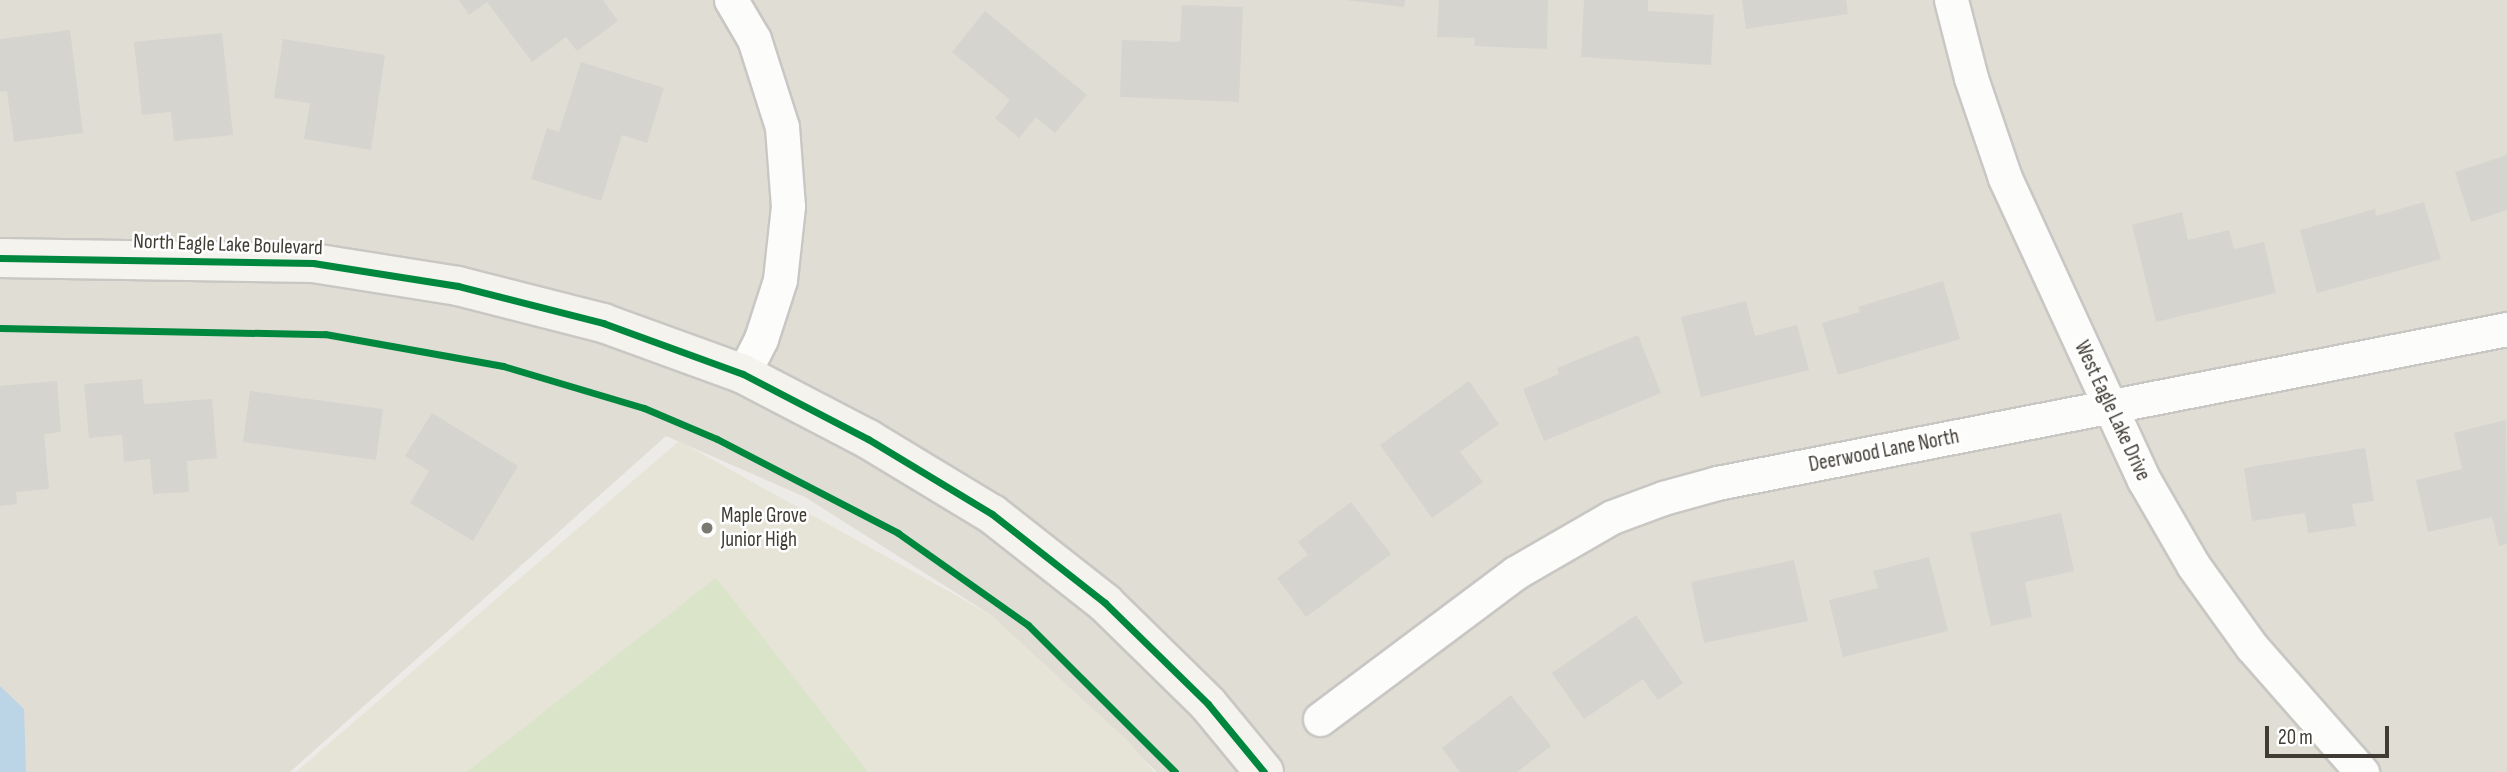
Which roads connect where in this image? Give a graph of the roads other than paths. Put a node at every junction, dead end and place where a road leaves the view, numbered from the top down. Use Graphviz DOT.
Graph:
graph roads {
  1 [pos="732,0"];
  2 [pos="1951,0"];
  3 [pos="0,258"];
  4 [pos="2507,329"];
  5 [pos="743,374"];
  6 [pos="2110,409"];
  7 [pos="1320,719"];
  8 [pos="1264,772"];
  9 [pos="2362,772"];
  1 -- 5 [label="street"];
  2 -- 6 [label="street, West Eagle Lake Drive"];
  3 -- 5 [label="street, North Eagle Lake Boulevard"];
  4 -- 6 [label="street, Deerwood Lane North"];
  5 -- 8 [label="street, North Eagle Lake Boulevard"];
  6 -- 7 [label="street, Deerwood Lane North"];
  6 -- 9 [label="street, West Eagle Lake Drive"];
}
